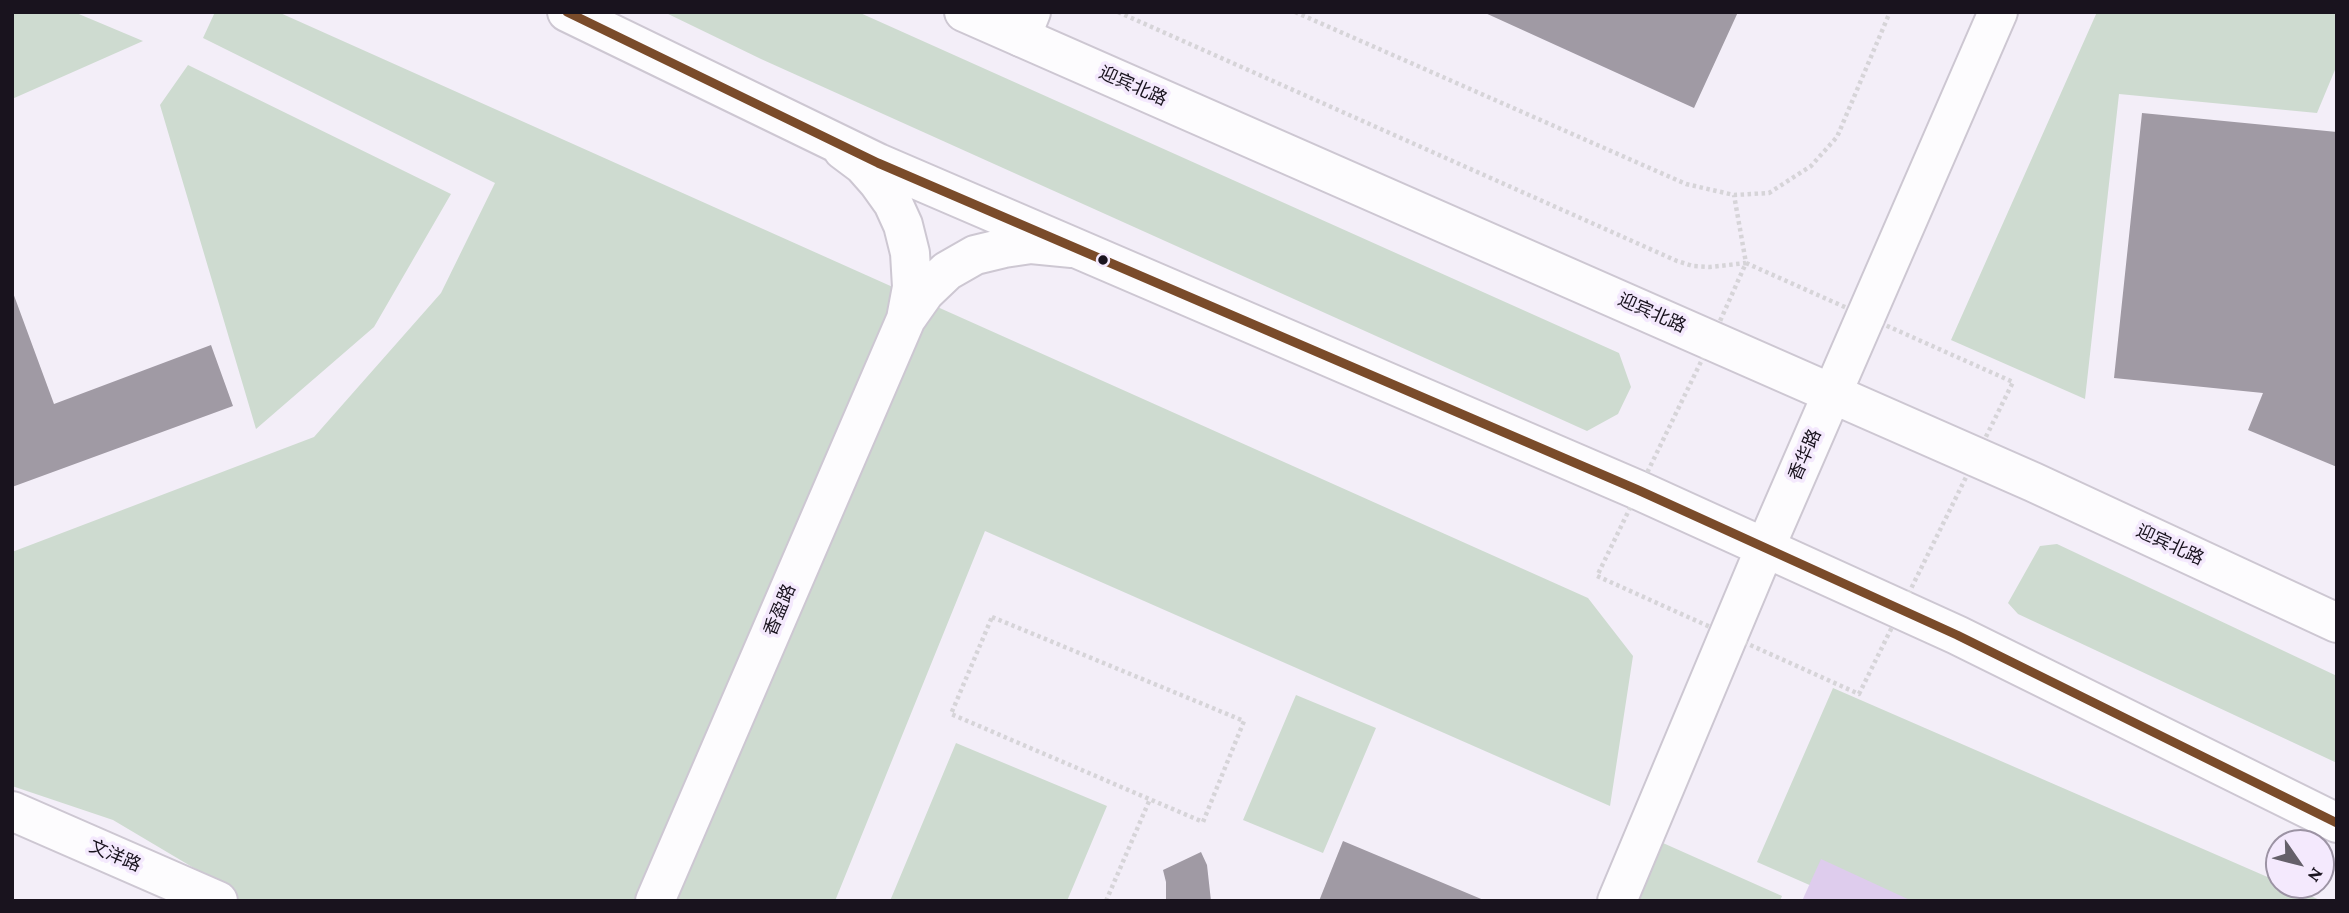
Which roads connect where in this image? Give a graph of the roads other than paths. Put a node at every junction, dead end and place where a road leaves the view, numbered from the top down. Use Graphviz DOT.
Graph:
graph roads {
  1 [pos="567,12"];
  2 [pos="964,12"];
  3 [pos="1998,12"];
  4 [pos="1026,25"];
  5 [pos="827,139"];
  6 [pos="1079,249"];
  7 [pos="906,319"];
  8 [pos="1832,393"];
  9 [pos="1765,548"];
  10 [pos="2337,623"];
  11 [pos="12,811"];
  12 [pos="2337,824"];
  13 [pos="218,901"];
  14 [pos="655,901"];
  15 [pos="1617,901"];
  1 -- 5 [label="main road"];
  2 -- 4 [label="main road, 迎宾北路"];
  3 -- 8 [label="main road, 香华路"];
  4 -- 8 [label="main road, 迎宾北路"];
  5 -- 6 [label="main road"];
  5 -- 7 [label="main road"];
  6 -- 7 [label="main road"];
  6 -- 9 [label="main road"];
  7 -- 14 [label="main road, 香盈路"];
  8 -- 9 [label="main road, 香华路"];
  8 -- 10 [label="main road, 迎宾北路"];
  9 -- 12 [label="main road"];
  9 -- 15 [label="main road, 香华路"];
  11 -- 13 [label="main road, 文洋路"];
}
